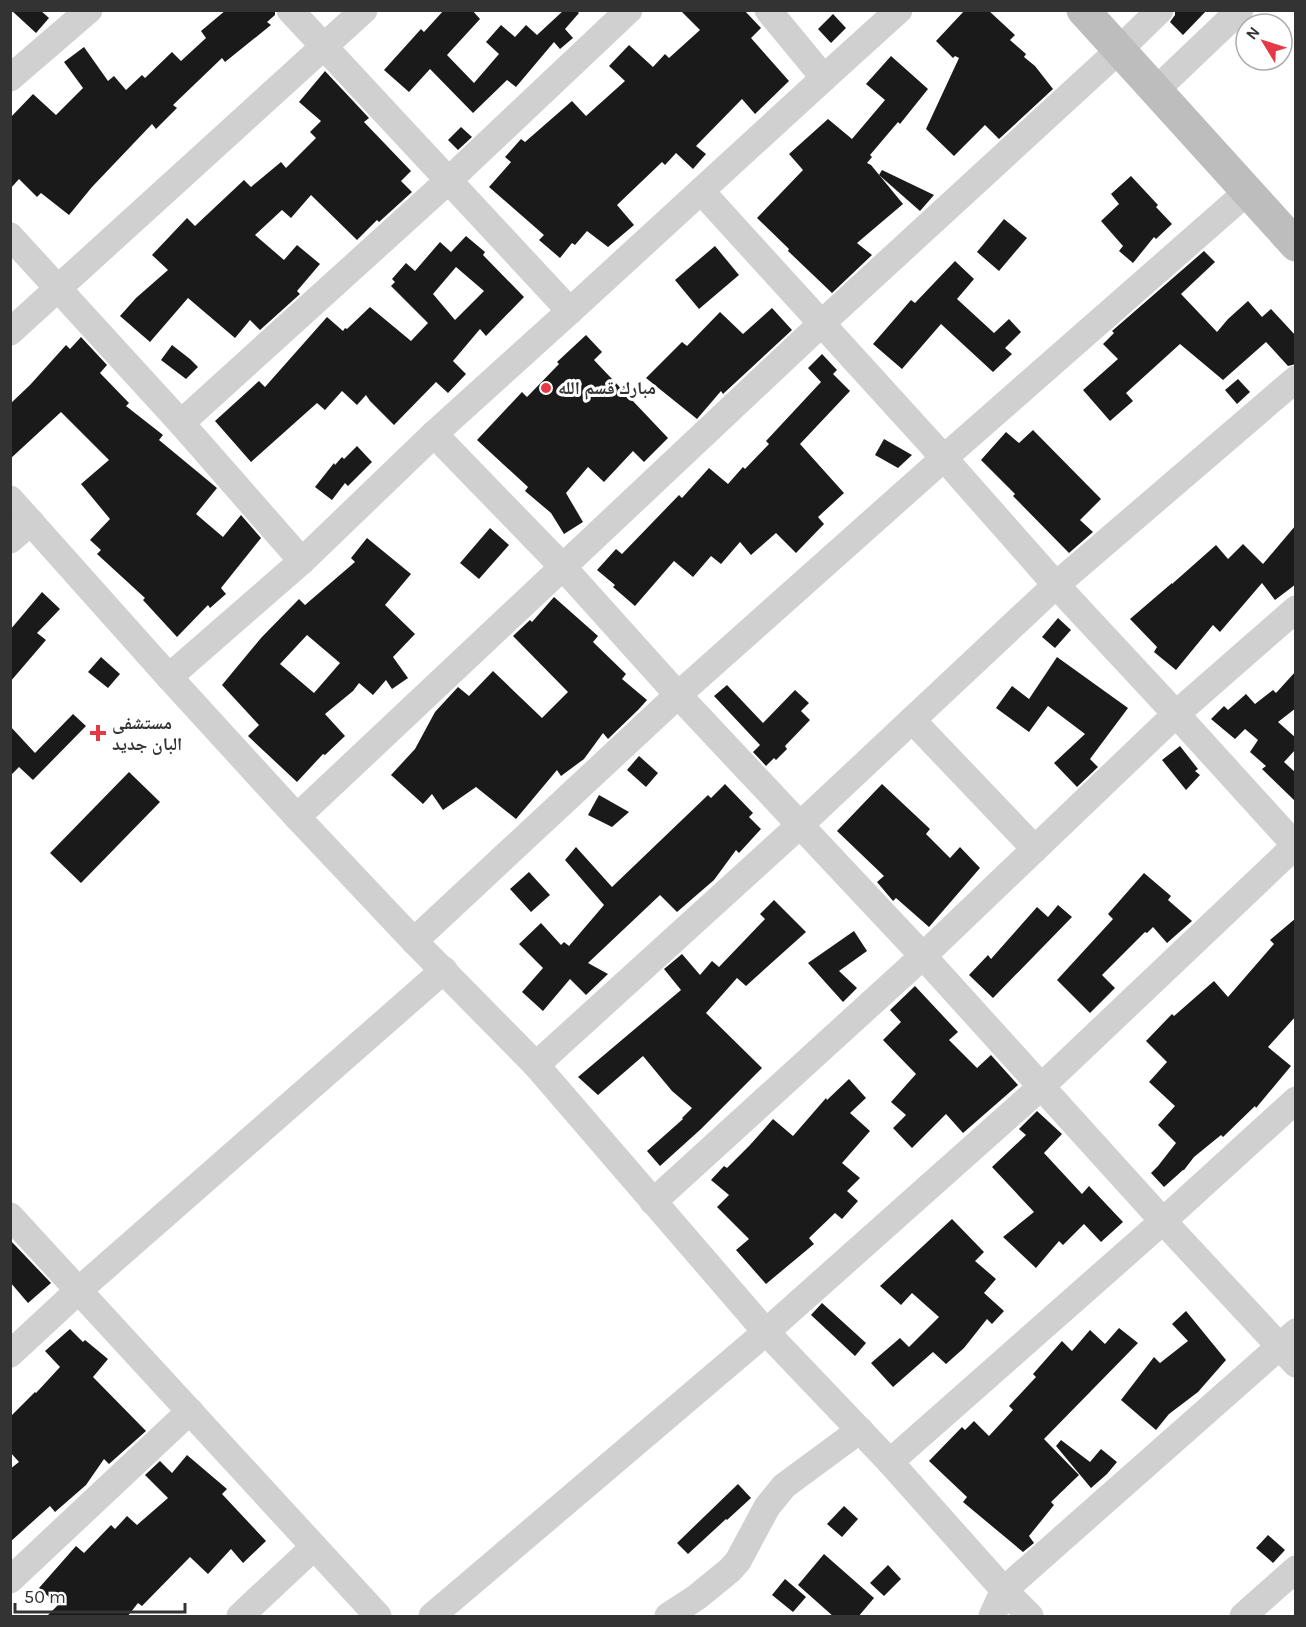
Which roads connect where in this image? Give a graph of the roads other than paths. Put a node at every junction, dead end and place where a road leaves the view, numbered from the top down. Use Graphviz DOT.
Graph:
graph roads {
  1 [pos="89,10"];
  2 [pos="290,10"];
  3 [pos="364,10"];
  4 [pos="629,10"];
  5 [pos="768,10"];
  6 [pos="899,10"];
  7 [pos="1083,10"];
  8 [pos="1160,10"];
  9 [pos="1240,10"];
  10 [pos="324,47"];
  11 [pos="1119,51"];
  12 [pos="10,78"];
  13 [pos="824,78"];
  14 [pos="1155,91"];
  15 [pos="448,181"];
  16 [pos="701,191"];
  17 [pos="1247,192"];
  18 [pos="10,236"];
  19 [pos="1296,245"];
  20 [pos="58,289"];
  21 [pos="570,311"];
  22 [pos="822,323"];
  23 [pos="10,332"];
  24 [pos="1296,379"];
  25 [pos="181,423"];
  26 [pos="435,434"];
  27 [pos="944,458"];
  28 [pos="10,499"];
  29 [pos="31,522"];
  30 [pos="10,540"];
  31 [pos="302,561"];
  32 [pos="562,566"];
  33 [pos="1056,585"];
  34 [pos="1296,609"];
  35 [pos="168,677"];
  36 [pos="678,695"];
  37 [pos="1176,714"];
  38 [pos="912,720"];
  39 [pos="297,817"];
  40 [pos="800,825"];
  41 [pos="1295,846"];
  42 [pos="1035,849"];
  43 [pos="414,941"];
  44 [pos="923,956"];
  45 [pos="444,970"];
  46 [pos="536,1065"];
  47 [pos="1041,1088"];
  48 [pos="1296,1100"];
  49 [pos="652,1202"];
  50 [pos="10,1216"];
  51 [pos="1163,1221"];
  52 [pos="79,1290"];
  53 [pos="766,1332"];
  54 [pos="1290,1347"];
  55 [pos="10,1354"];
  56 [pos="190,1411"];
  57 [pos="860,1430"];
  58 [pos="890,1462"];
  59 [pos="314,1547"];
  60 [pos="1296,1569"];
  61 [pos="10,1580"];
  62 [pos="1004,1590"];
  63 [pos="240,1617"];
  64 [pos="378,1617"];
  65 [pos="432,1617"];
  66 [pos="668,1617"];
  67 [pos="992,1617"];
  68 [pos="1030,1617"];
  69 [pos="1243,1617"];
  1 -- 12 [label="street"];
  2 -- 10 [label="street"];
  3 -- 10 [label="street"];
  4 -- 15 [label="street"];
  5 -- 13 [label="street"];
  6 -- 13 [label="street"];
  7 -- 11 [label="street"];
  8 -- 11 [label="street"];
  9 -- 14 [label="street"];
  10 -- 15 [label="street"];
  10 -- 20 [label="street"];
  11 -- 14 [label="street"];
  11 -- 22 [label="street"];
  13 -- 16 [label="street"];
  14 -- 17 [label="street"];
  15 -- 21 [label="street"];
  15 -- 25 [label="street"];
  16 -- 21 [label="street"];
  16 -- 22 [label="street"];
  17 -- 19 [label="street"];
  17 -- 27 [label="street"];
  18 -- 20 [label="street"];
  20 -- 23 [label="street"];
  20 -- 25 [label="street"];
  21 -- 26 [label="street"];
  22 -- 27 [label="street"];
  22 -- 32 [label="street"];
  24 -- 33 [label="street"];
  25 -- 31 [label="street"];
  26 -- 31 [label="street"];
  26 -- 32 [label="street"];
  27 -- 33 [label="street"];
  27 -- 36 [label="street"];
  28 -- 29 [label="street"];
  29 -- 30 [label="street"];
  29 -- 35 [label="street"];
  31 -- 35 [label="street"];
  32 -- 36 [label="street"];
  32 -- 39 [label="street"];
  33 -- 37 [label="street"];
  33 -- 38 [label="street"];
  34 -- 37 [label="street"];
  35 -- 39 [label="street"];
  36 -- 40 [label="street"];
  36 -- 43 [label="street"];
  37 -- 41 [label="street"];
  37 -- 42 [label="street"];
  38 -- 40 [label="street"];
  38 -- 42 [label="street"];
  39 -- 43 [label="street"];
  40 -- 44 [label="street"];
  40 -- 46 [label="street"];
  41 -- 47 [label="street"];
  42 -- 44 [label="street"];
  43 -- 45 [label="street"];
  44 -- 47 [label="street"];
  44 -- 49 [label="street"];
  45 -- 46 [label="street"];
  45 -- 52 [label="street"];
  46 -- 49 [label="street"];
  47 -- 51 [label="street"];
  47 -- 53 [label="street"];
  48 -- 51 [label="street"];
  49 -- 53 [label="street"];
  50 -- 52 [label="street"];
  51 -- 54 [label="street"];
  51 -- 58 [label="street"];
  52 -- 55 [label="street"];
  52 -- 56 [label="street"];
  53 -- 57 [label="street"];
  53 -- 65 [label="street"];
  54 -- 62 [label="street"];
  56 -- 59 [label="street"];
  56 -- 61 [label="street"];
  57 -- 58 [label="street"];
  57 -- 66 [label="street"];
  58 -- 62 [label="street"];
  59 -- 63 [label="street"];
  59 -- 64 [label="street"];
  60 -- 69 [label="street"];
  62 -- 67 [label="street"];
  62 -- 68 [label="street"];
}
